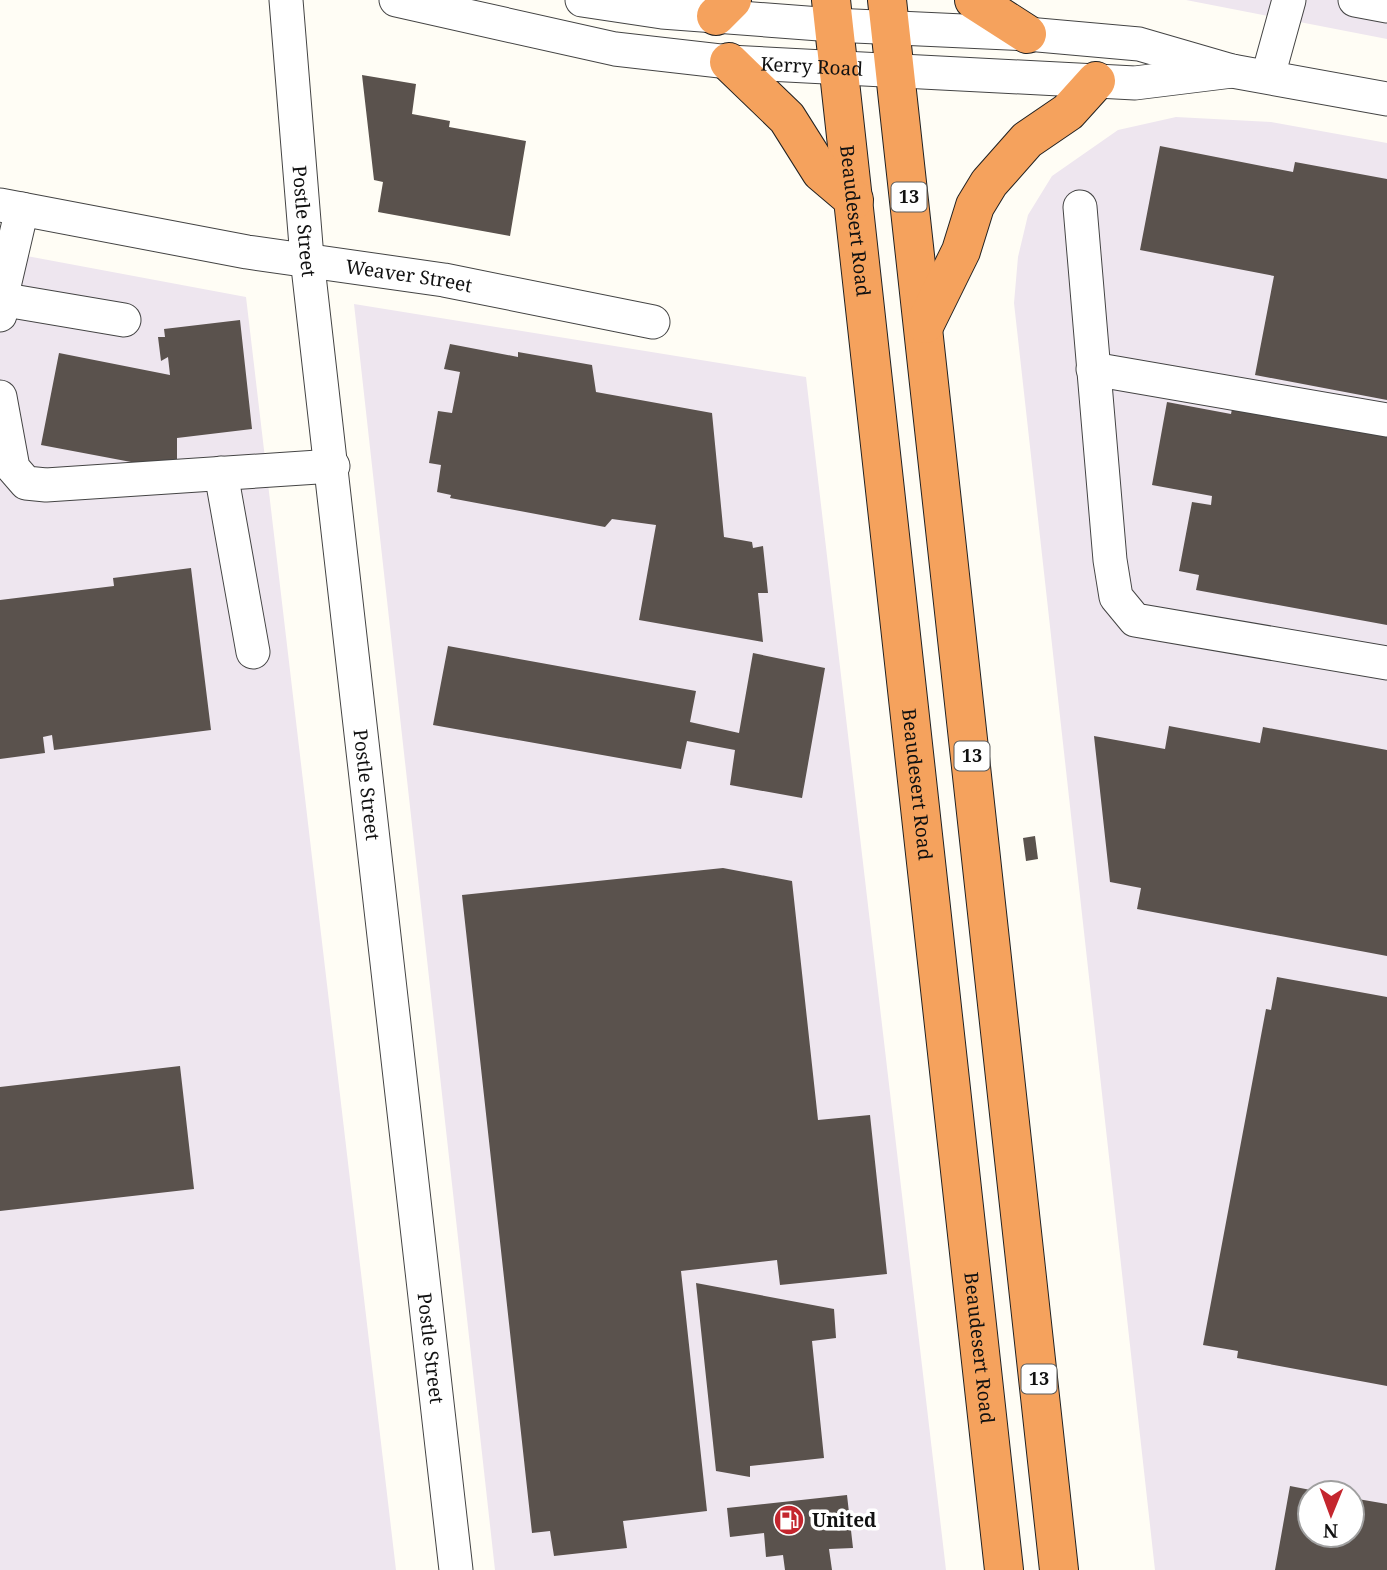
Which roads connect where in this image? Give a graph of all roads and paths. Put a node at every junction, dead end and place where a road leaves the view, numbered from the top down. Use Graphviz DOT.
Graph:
graph roads {
  1 [pos="286,0"];
  2 [pos="396,0"];
  3 [pos="582,0"];
  4 [pos="974,0"];
  5 [pos="1289,0"];
  6 [pos="1355,0"];
  7 [pos="1387,6"];
  8 [pos="724,8"];
  9 [pos="832,13"];
  10 [pos="888,14"];
  11 [pos="1027,34"];
  12 [pos="729,62"];
  13 [pos="838,67"];
  14 [pos="894,70"];
  15 [pos="1232,71"];
  16 [pos="1268,76"];
  17 [pos="1096,81"];
  18 [pos="1387,99"];
  19 [pos="854,200"];
  20 [pos="11,207"];
  21 [pos="1080,207"];
  22 [pos="307,258"];
  23 [pos="0,299"];
  24 [pos="0,315"];
  25 [pos="124,320"];
  26 [pos="653,322"];
  27 [pos="925,324"];
  28 [pos="1093,369"];
  29 [pos="0,397"];
  30 [pos="1387,420"];
  31 [pos="332,466"];
  32 [pos="222,473"];
  33 [pos="253,652"];
  34 [pos="1387,663"];
  35 [pos="456,1570"];
  36 [pos="1004,1570"];
  37 [pos="1059,1570"];
  1 -- 22 [label="street, Postle Street"];
  2 -- 12 [label="street, Kerry Road"];
  3 -- 8 [label="street, Kerry Road"];
  4 -- 11 [label="highway"];
  5 -- 16 [label="street"];
  6 -- 7 [label="street"];
  8 -- 9 [label="street, Kerry Road"];
  9 -- 10 [label="street, Kerry Road"];
  9 -- 13 [label="highway, Beaudesert Road"];
  10 -- 11 [label="street, Kerry Road"];
  10 -- 14 [label="highway, 13"];
  11 -- 15 [label="street, Kerry Road"];
  12 -- 13 [label="street, Kerry Road"];
  12 -- 19 [label="highway"];
  13 -- 14 [label="street, Kerry Road"];
  13 -- 19 [label="highway, Beaudesert Road"];
  14 -- 17 [label="street, Kerry Road"];
  14 -- 27 [label="highway, 13"];
  15 -- 16 [label="street, Kerry Road"];
  15 -- 17 [label="street, Kerry Road"];
  16 -- 18 [label="street, Kerry Road"];
  17 -- 27 [label="highway"];
  19 -- 36 [label="highway, Beaudesert Road"];
  20 -- 22 [label="street, Weaver Street"];
  20 -- 23 [label="street"];
  21 -- 28 [label="street"];
  22 -- 26 [label="street, Weaver Street"];
  22 -- 31 [label="street, Postle Street"];
  23 -- 24 [label="street"];
  23 -- 25 [label="street"];
  27 -- 37 [label="highway, 13"];
  28 -- 30 [label="street"];
  28 -- 34 [label="street"];
  29 -- 32 [label="street"];
  31 -- 32 [label="street"];
  31 -- 35 [label="street, Postle Street"];
  32 -- 33 [label="street"];
}
